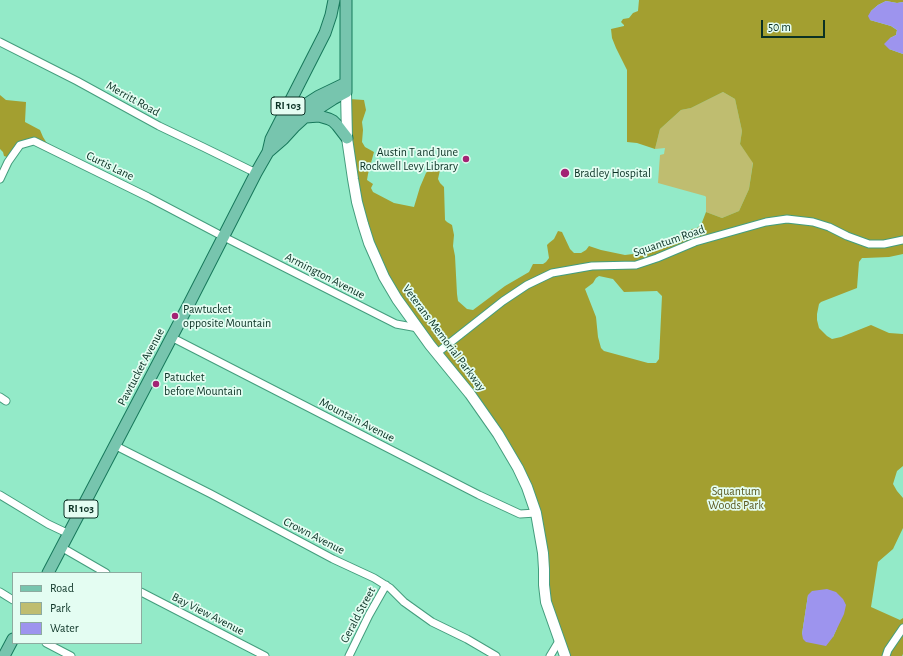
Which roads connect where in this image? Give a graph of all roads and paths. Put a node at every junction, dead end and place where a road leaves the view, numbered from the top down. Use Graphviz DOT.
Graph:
graph roads {
  1 [pos="334,0"];
  2 [pos="346,0"];
  3 [pos="0,42"];
  4 [pos="346,88"];
  5 [pos="305,117"];
  6 [pos="347,138"];
  7 [pos="271,139"];
  8 [pos="268,152"];
  9 [pos="256,174"];
  10 [pos="0,179"];
  11 [pos="224,237"];
  12 [pos="903,240"];
  13 [pos="418,328"];
  14 [pos="171,337"];
  15 [pos="437,353"];
  16 [pos="114,445"];
  17 [pos="0,495"];
  18 [pos="536,513"];
  19 [pos="69,534"];
  20 [pos="61,547"];
  21 [pos="48,572"];
  22 [pos="104,572"];
  23 [pos="386,585"];
  24 [pos="0,592"];
  25 [pos="142,593"];
  26 [pos="12,599"];
  27 [pos="903,628"];
  28 [pos="12,641"];
  29 [pos="559,641"];
  30 [pos="48,644"];
  31 [pos="4,656"];
  32 [pos="71,656"];
  33 [pos="265,656"];
  34 [pos="348,656"];
  35 [pos="496,656"];
  36 [pos="550,656"];
  37 [pos="565,656"];
  38 [pos="886,656"];
  1 -- 7 [label="main road, Pawtucket Avenue / RI 103"];
  2 -- 4 [label="main road, Veterans Memorial Parkway"];
  3 -- 9 [label="street, Merritt Road"];
  4 -- 5 [label="main road, Pawtucket Avenue / RI 103"];
  4 -- 6 [label="main road, Veterans Memorial Parkway"];
  4 -- 7 [label="main road, Pawtucket Avenue"];
  5 -- 6 [label="main road"];
  5 -- 8 [label="main road, Pawtucket Avenue / RI 103"];
  6 -- 13 [label="main road, Veterans Memorial Parkway"];
  7 -- 8 [label="main road, Pawtucket Avenue / RI 103"];
  8 -- 9 [label="main road, Pawtucket Avenue / RI 103"];
  9 -- 11 [label="main road, Pawtucket Avenue / RI 103"];
  10 -- 11 [label="street, Curtis Lane"];
  11 -- 13 [label="street, Armington Avenue"];
  11 -- 14 [label="main road, Pawtucket Avenue / RI 103"];
  12 -- 15 [label="street, Squantum Road"];
  13 -- 15 [label="main road, Veterans Memorial Parkway"];
  14 -- 16 [label="main road, Pawtucket Avenue / RI 103"];
  14 -- 18 [label="street, Mountain Avenue"];
  15 -- 18 [label="main road, Veterans Memorial Parkway"];
  16 -- 19 [label="main road, Pawtucket Avenue / RI 103"];
  16 -- 23 [label="street, Crown Avenue"];
  17 -- 19 [label="street"];
  18 -- 29 [label="main road, Veterans Memorial Parkway"];
  19 -- 20 [label="main road, Pawtucket Avenue / RI 103"];
  20 -- 21 [label="main road, Pawtucket Avenue / RI 103"];
  20 -- 22 [label="street"];
  23 -- 34 [label="street, Gerald Street"];
  23 -- 35 [label="street, Crown Avenue"];
  24 -- 26 [label="street"];
  25 -- 33 [label="street, Bay View Avenue"];
  27 -- 38 [label="street"];
  28 -- 31 [label="main road"];
  29 -- 36 [label="street"];
  29 -- 37 [label="main road, Veterans Memorial Parkway"];
  30 -- 32 [label="street"];
}
